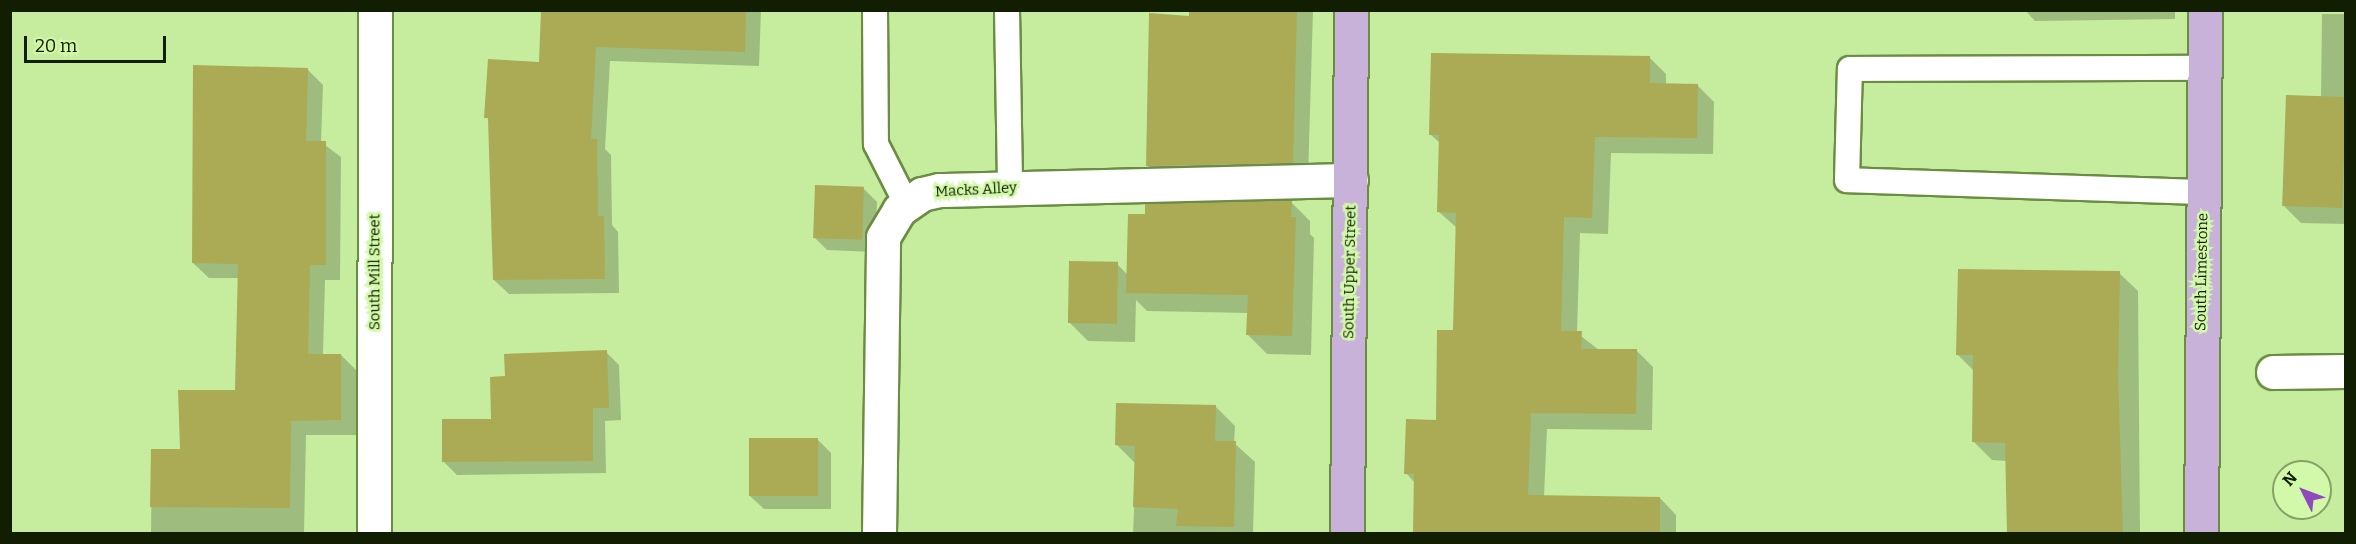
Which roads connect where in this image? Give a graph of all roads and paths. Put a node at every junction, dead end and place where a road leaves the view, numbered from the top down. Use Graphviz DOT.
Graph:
graph roads {
  1 [pos="375,10"];
  2 [pos="875,10"];
  3 [pos="1007,10"];
  4 [pos="1351,10"];
  5 [pos="2205,10"];
  6 [pos="2205,68"];
  7 [pos="1351,180"];
  8 [pos="1010,188"];
  9 [pos="2203,192"];
  10 [pos="907,205"];
  11 [pos="2346,371"];
  12 [pos="2273,372"];
  13 [pos="374,534"];
  14 [pos="879,534"];
  15 [pos="1347,534"];
  16 [pos="2201,534"];
  1 -- 13 [label="street, South Mill Street"];
  2 -- 10 [label="lane"];
  3 -- 8 [label="lane"];
  4 -- 7 [label="main road, South Upper Street"];
  5 -- 6 [label="main road, South Limestone"];
  6 -- 9 [label="main road, South Limestone"];
  6 -- 9 [label="lane"];
  7 -- 8 [label="street, Macks Alley"];
  7 -- 15 [label="main road, South Upper Street"];
  8 -- 10 [label="street, Macks Alley"];
  9 -- 16 [label="main road, South Limestone"];
  10 -- 14 [label="street, Macks Alley"];
  11 -- 12 [label="street"];
}
